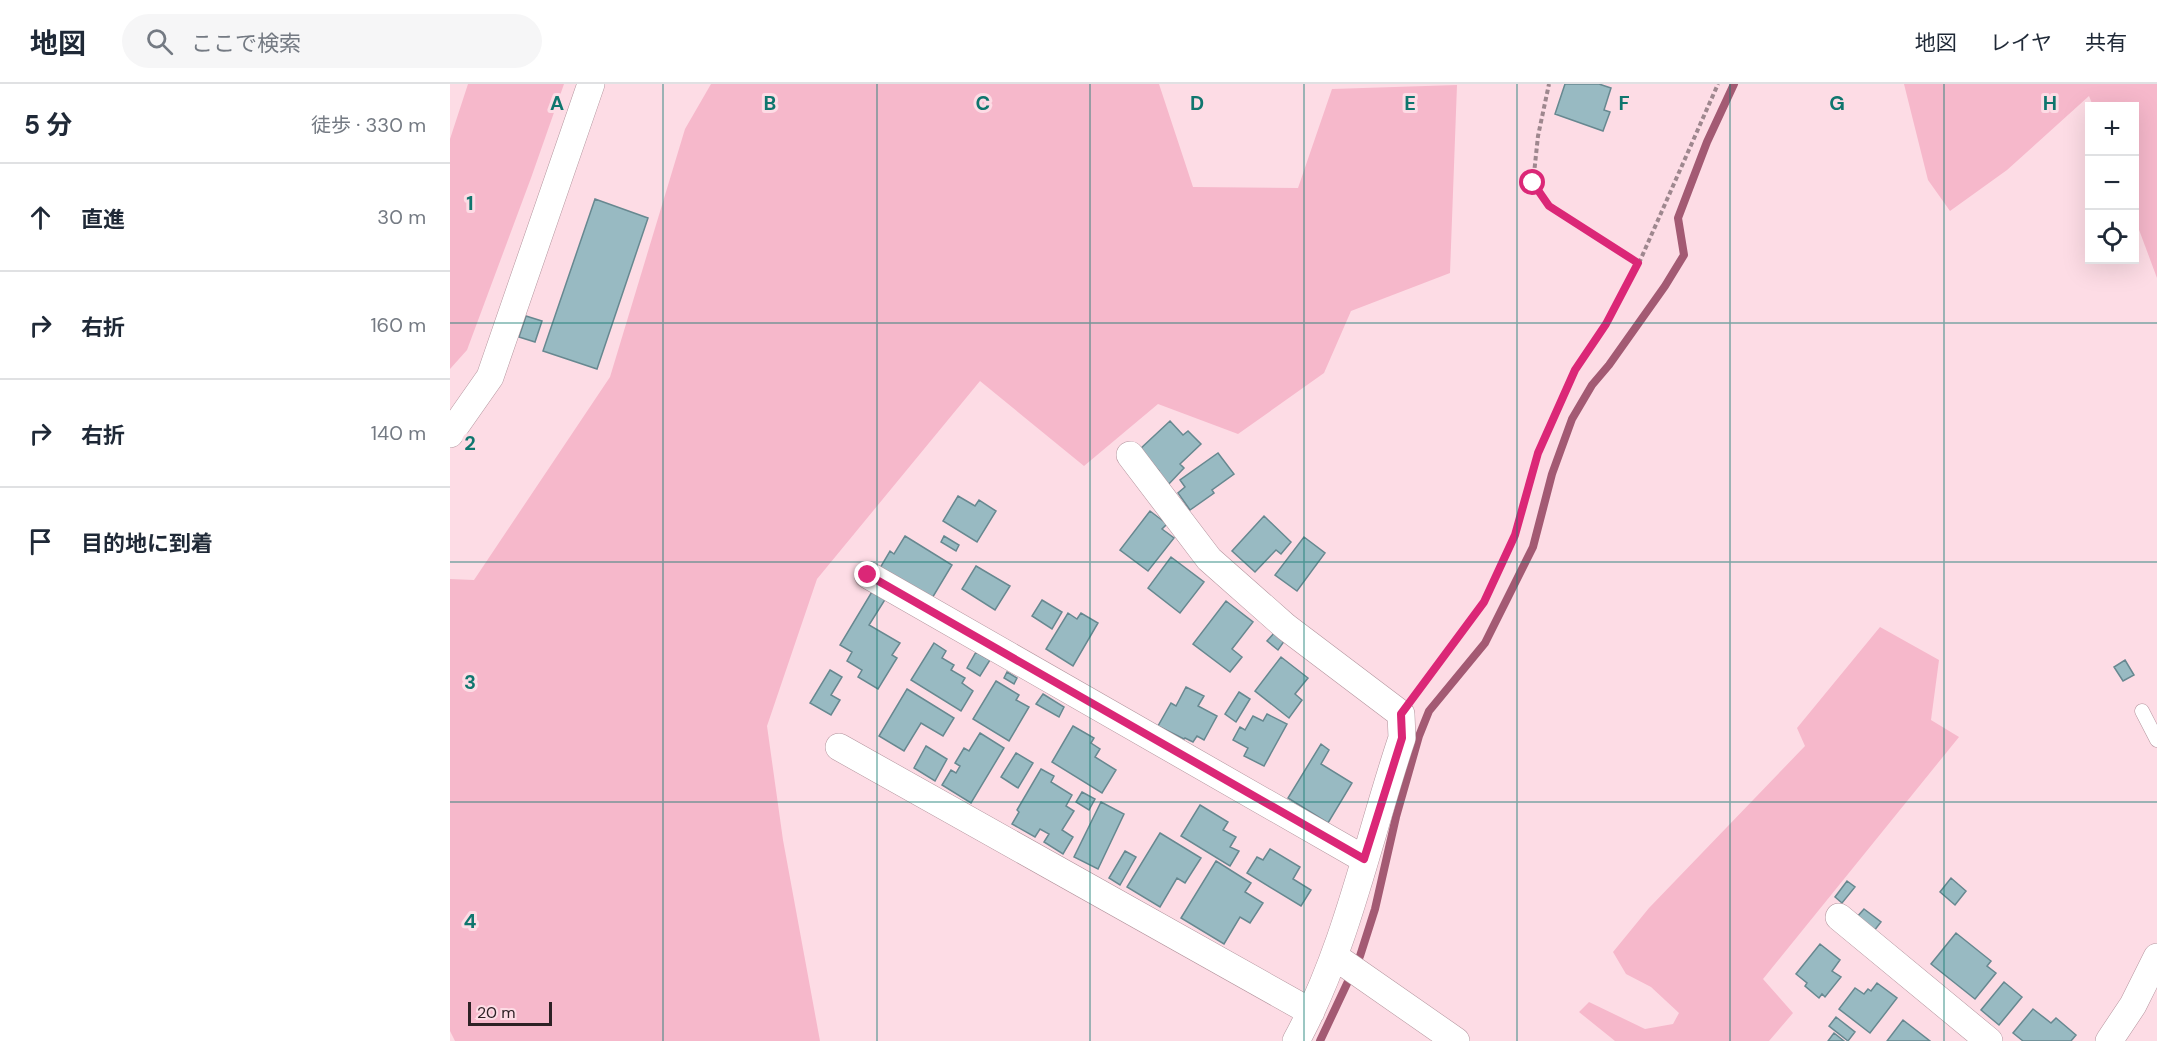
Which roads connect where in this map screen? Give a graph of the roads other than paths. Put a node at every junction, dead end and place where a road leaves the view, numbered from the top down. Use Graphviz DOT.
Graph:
graph roads {
  1 [pos="591,84"];
  2 [pos="450,434"];
  3 [pos="1130,455"];
  4 [pos="868,575"];
  5 [pos="2142,711"];
  6 [pos="2157,740"];
  7 [pos="839,747"];
  8 [pos="1364,859"];
  9 [pos="1839,917"];
  10 [pos="1334,956"];
  11 [pos="2157,957"];
  12 [pos="1311,1012"];
  13 [pos="1296,1041"];
  14 [pos="1456,1041"];
  15 [pos="1989,1041"];
  16 [pos="2109,1041"];
  1 -- 2 [label="street"];
  3 -- 8 [label="street"];
  4 -- 8 [label="street"];
  5 -- 6 [label="lane"];
  7 -- 12 [label="street"];
  8 -- 10 [label="street"];
  9 -- 15 [label="street"];
  10 -- 12 [label="street"];
  10 -- 14 [label="street"];
  11 -- 16 [label="street"];
  12 -- 13 [label="street"];
}
